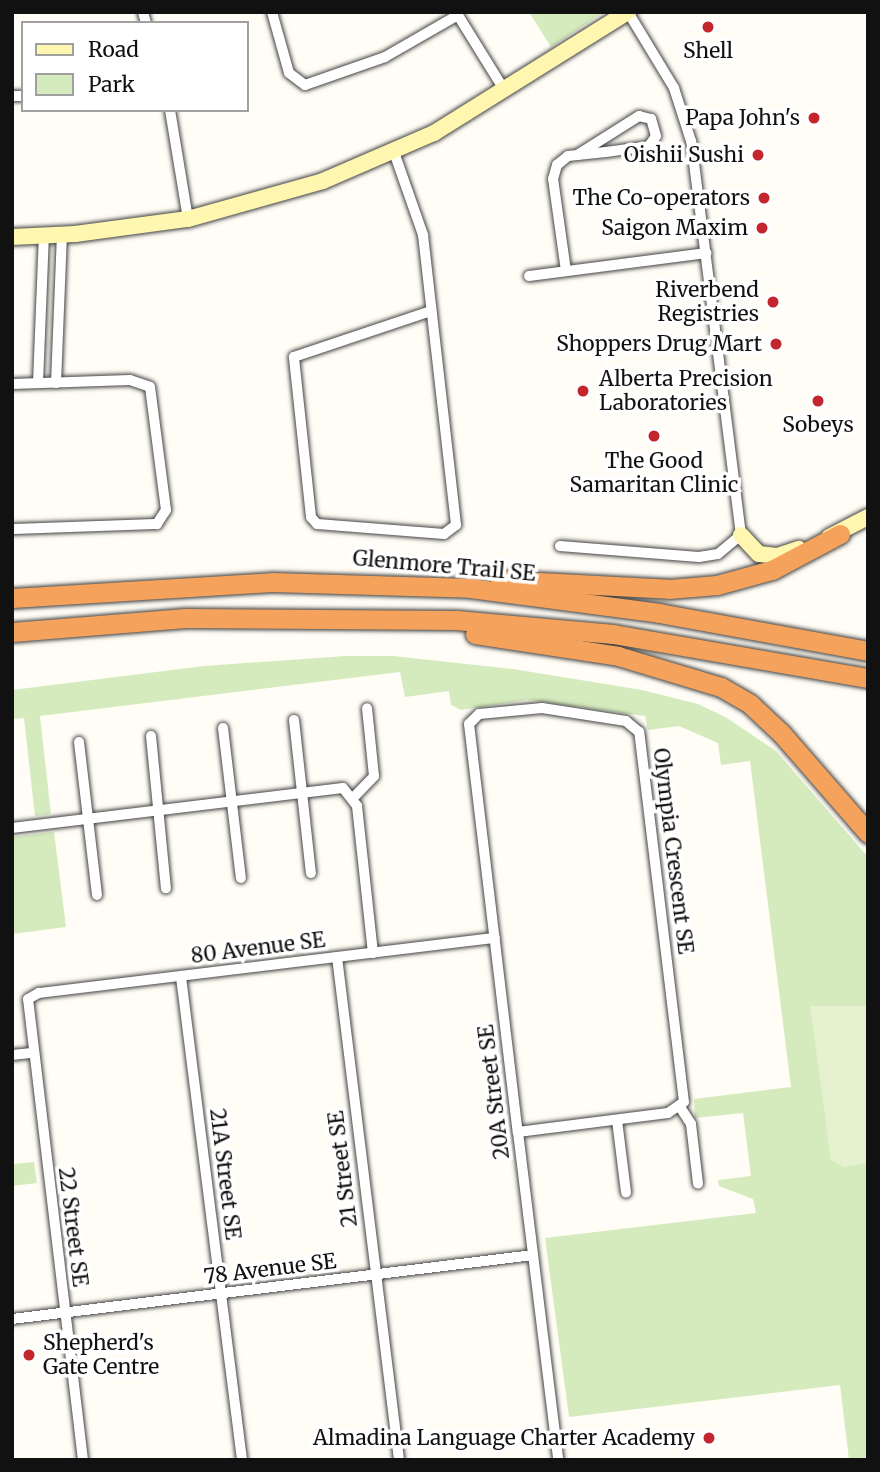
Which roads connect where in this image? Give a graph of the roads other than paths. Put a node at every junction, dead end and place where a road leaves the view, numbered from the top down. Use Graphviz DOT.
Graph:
graph roads {
  1 [pos="272,12"];
  2 [pos="628,12"];
  3 [pos="457,14"];
  4 [pos="505,91"];
  5 [pos="170,112"];
  6 [pos="394,152"];
  7 [pos="577,155"];
  8 [pos="188,219"];
  9 [pos="62,235"];
  10 [pos="44,236"];
  11 [pos="12,237"];
  12 [pos="707,253"];
  13 [pos="566,271"];
  14 [pos="528,276"];
  15 [pos="431,311"];
  16 [pos="38,383"];
  17 [pos="56,383"];
  18 [pos="12,384"];
  19 [pos="868,517"];
  20 [pos="12,529"];
  21 [pos="840,534"];
  22 [pos="741,535"];
  23 [pos="560,546"];
  24 [pos="338,581"];
  25 [pos="12,598"];
  26 [pos="334,619"];
  27 [pos="12,632"];
  28 [pos="868,651"];
  29 [pos="868,678"];
  30 [pos="367,708"];
  31 [pos="470,719"];
  32 [pos="294,720"];
  33 [pos="223,728"];
  34 [pos="151,736"];
  35 [pos="79,742"];
  36 [pos="304,791"];
  37 [pos="354,797"];
  38 [pos="232,800"];
  39 [pos="160,809"];
  40 [pos="89,818"];
  41 [pos="12,828"];
  42 [pos="868,833"];
  43 [pos="312,873"];
  44 [pos="241,878"];
  45 [pos="166,887"];
  46 [pos="97,895"];
  47 [pos="495,938"];
  48 [pos="373,953"];
  49 [pos="337,957"];
  50 [pos="181,977"];
  51 [pos="28,999"];
  52 [pos="32,1053"];
  53 [pos="12,1055"];
  54 [pos="680,1107"];
  55 [pos="617,1120"];
  56 [pos="517,1132"];
  57 [pos="698,1184"];
  58 [pos="626,1192"];
  59 [pos="533,1255"];
  60 [pos="376,1276"];
  61 [pos="221,1294"];
  62 [pos="65,1312"];
  63 [pos="12,1319"];
  64 [pos="83,1460"];
  65 [pos="242,1460"];
  66 [pos="399,1460"];
  67 [pos="558,1460"];
  1 -- 3 [label="street"];
  2 -- 4 [label="street"];
  2 -- 12 [label="street"];
  3 -- 4 [label="street"];
  4 -- 6 [label="street"];
  5 -- 8 [label="street"];
  6 -- 8 [label="street"];
  6 -- 15 [label="street"];
  7 -- 7 [label="street"];
  7 -- 13 [label="street"];
  8 -- 9 [label="street"];
  9 -- 10 [label="street"];
  9 -- 17 [label="street"];
  10 -- 11 [label="street"];
  10 -- 16 [label="street"];
  12 -- 13 [label="street"];
  12 -- 22 [label="street"];
  13 -- 14 [label="street"];
  15 -- 15 [label="street"];
  16 -- 17 [label="street"];
  16 -- 18 [label="street"];
  17 -- 20 [label="street"];
  19 -- 21 [label="street"];
  21 -- 22 [label="street"];
  21 -- 24 [label="highway"];
  22 -- 23 [label="street"];
  24 -- 25 [label="highway, Glenmore Trail SE"];
  24 -- 28 [label="highway, Glenmore Trail SE"];
  26 -- 27 [label="highway"];
  26 -- 29 [label="highway"];
  26 -- 42 [label="highway"];
  30 -- 37 [label="street"];
  31 -- 47 [label="street, 20A Street SE"];
  31 -- 54 [label="street, Olympia Crescent SE"];
  32 -- 36 [label="street"];
  33 -- 38 [label="street"];
  34 -- 39 [label="street"];
  35 -- 40 [label="street"];
  36 -- 37 [label="street"];
  36 -- 38 [label="street"];
  36 -- 43 [label="street"];
  37 -- 48 [label="street"];
  38 -- 39 [label="street"];
  38 -- 44 [label="street"];
  39 -- 40 [label="street"];
  39 -- 45 [label="street"];
  40 -- 41 [label="street"];
  40 -- 46 [label="street"];
  47 -- 48 [label="street, 80 Avenue SE"];
  47 -- 56 [label="street, 20A Street SE"];
  48 -- 49 [label="street, 80 Avenue SE"];
  49 -- 50 [label="street, 80 Avenue SE"];
  49 -- 60 [label="street, 21 Street SE"];
  50 -- 51 [label="street, 80 Avenue SE"];
  50 -- 61 [label="street, 21A Street SE"];
  51 -- 52 [label="street, 22 Street SE"];
  52 -- 53 [label="street"];
  52 -- 62 [label="street, 22 Street SE"];
  54 -- 55 [label="street"];
  54 -- 57 [label="street, Olympia Crescent SE"];
  55 -- 56 [label="street"];
  55 -- 58 [label="street"];
  56 -- 59 [label="street, 20A Street SE"];
  59 -- 60 [label="street, 78 Avenue SE"];
  59 -- 67 [label="street, 20A Street SE"];
  60 -- 61 [label="street, 78 Avenue SE"];
  60 -- 66 [label="street, 21 Street SE"];
  61 -- 62 [label="street, 78 Avenue SE"];
  61 -- 65 [label="street, 21A Street SE"];
  62 -- 63 [label="street, 78 Avenue SE"];
  62 -- 64 [label="street, 22 Street SE"];
}
